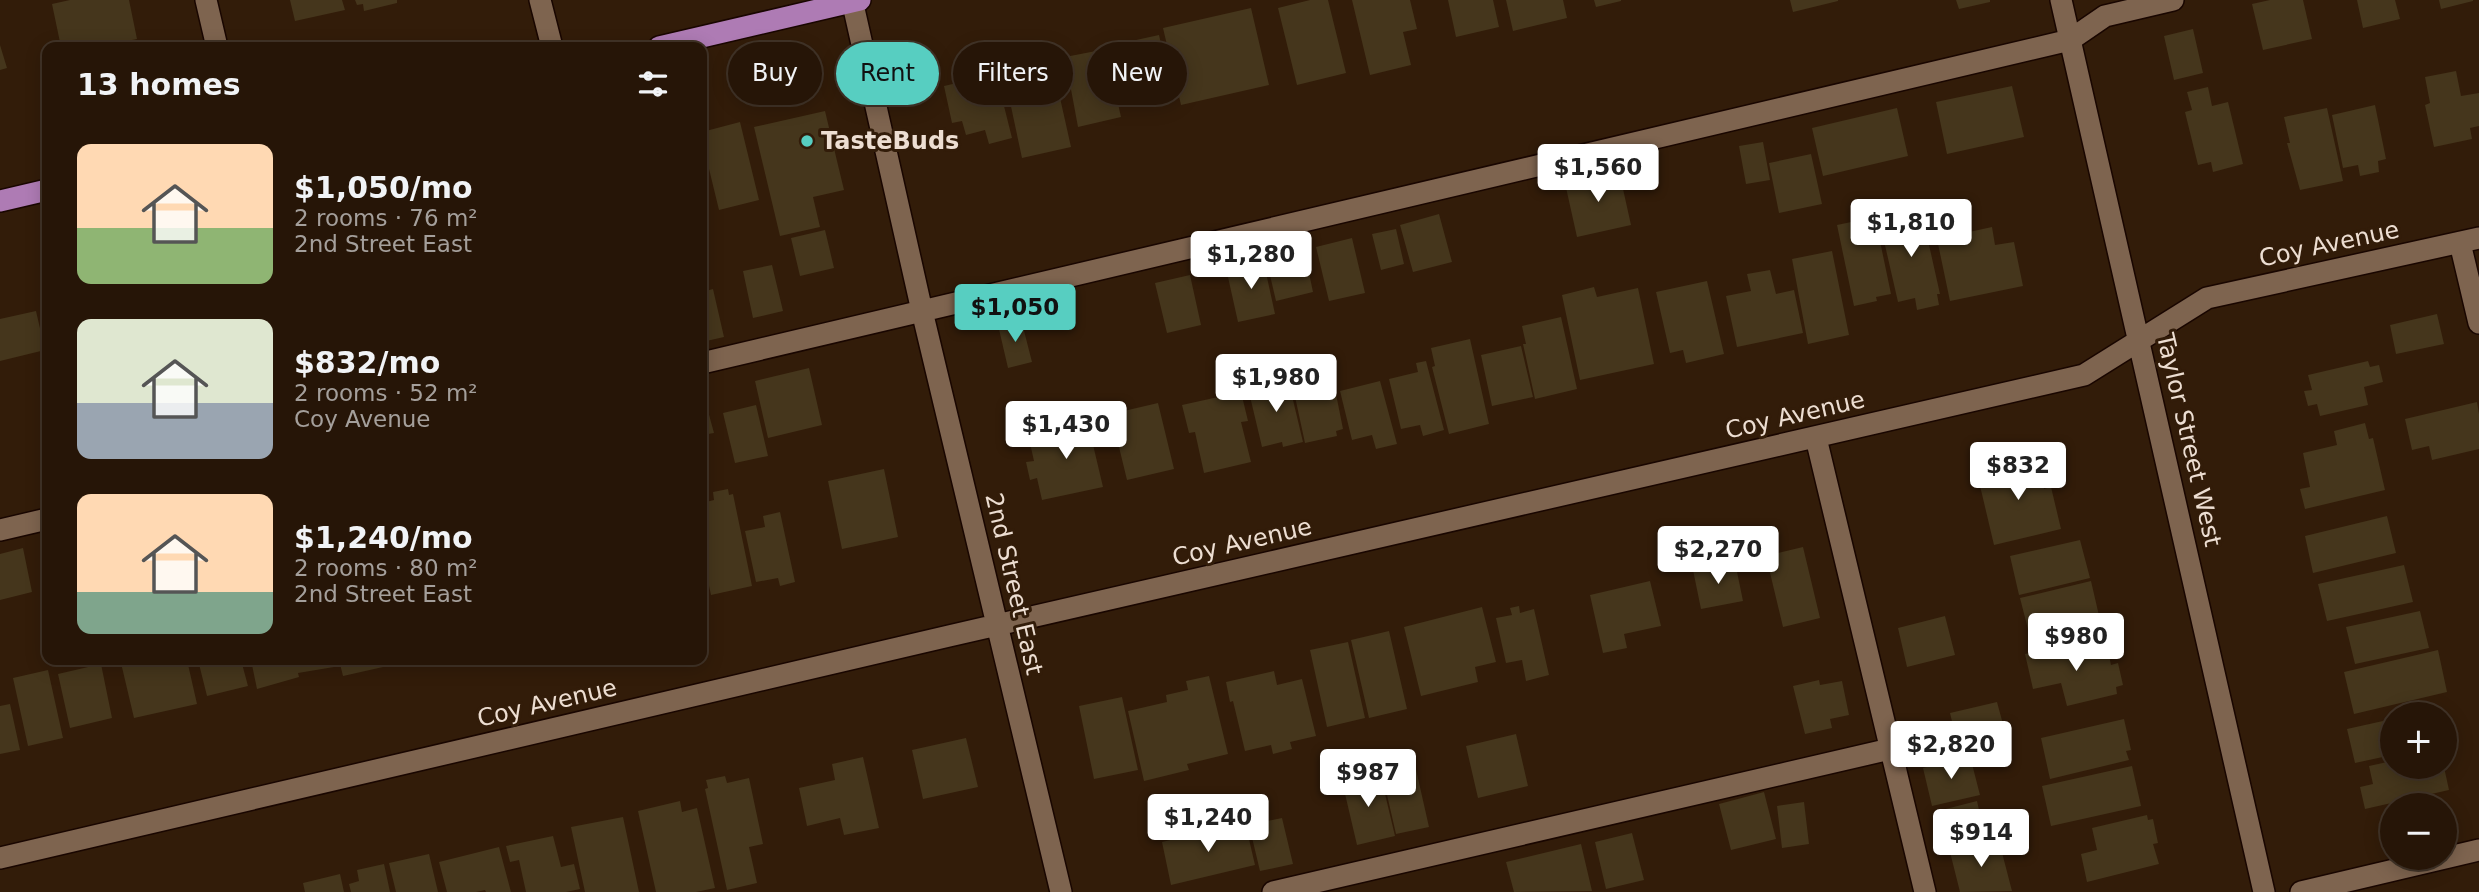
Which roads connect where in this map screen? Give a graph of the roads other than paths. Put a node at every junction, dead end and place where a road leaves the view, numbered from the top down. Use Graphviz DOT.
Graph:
graph roads {
  1 [pos="206,0"];
  2 [pos="540,0"];
  3 [pos="2061,0"];
  4 [pos="2173,0"];
  5 [pos="855,1"];
  6 [pos="2070,40"];
  7 [pos="217,42"];
  8 [pos="551,42"];
  9 [pos="680,42"];
  10 [pos="42,191"];
  11 [pos="0,201"];
  12 [pos="2469,240"];
  13 [pos="922,311"];
  14 [pos="2479,323"];
  15 [pos="2140,342"];
  16 [pos="707,362"];
  17 [pos="1816,438"];
  18 [pos="42,520"];
  19 [pos="0,530"];
  20 [pos="996,625"];
  21 [pos="1890,749"];
  22 [pos="2479,850"];
  23 [pos="0,858"];
  24 [pos="1061,892"];
  25 [pos="1273,892"];
  26 [pos="1925,892"];
  27 [pos="2264,892"];
  28 [pos="2301,892"];
  1 -- 7 [label="street"];
  2 -- 8 [label="street"];
  3 -- 6 [label="street, Taylor Street West"];
  4 -- 6 [label="street"];
  5 -- 9 [label="main road"];
  5 -- 13 [label="street, 2nd Street East"];
  6 -- 13 [label="street"];
  6 -- 15 [label="street, Taylor Street West"];
  10 -- 11 [label="main road"];
  12 -- 14 [label="street"];
  12 -- 15 [label="street, Coy Avenue"];
  13 -- 16 [label="street"];
  13 -- 20 [label="street, 2nd Street East"];
  15 -- 17 [label="street, Coy Avenue"];
  15 -- 27 [label="street, Taylor Street West"];
  17 -- 20 [label="street, Coy Avenue"];
  17 -- 21 [label="street"];
  18 -- 19 [label="street"];
  20 -- 23 [label="street, Coy Avenue"];
  20 -- 24 [label="street, 2nd Street East"];
  21 -- 25 [label="street"];
  21 -- 26 [label="street"];
  22 -- 28 [label="street"];
}
